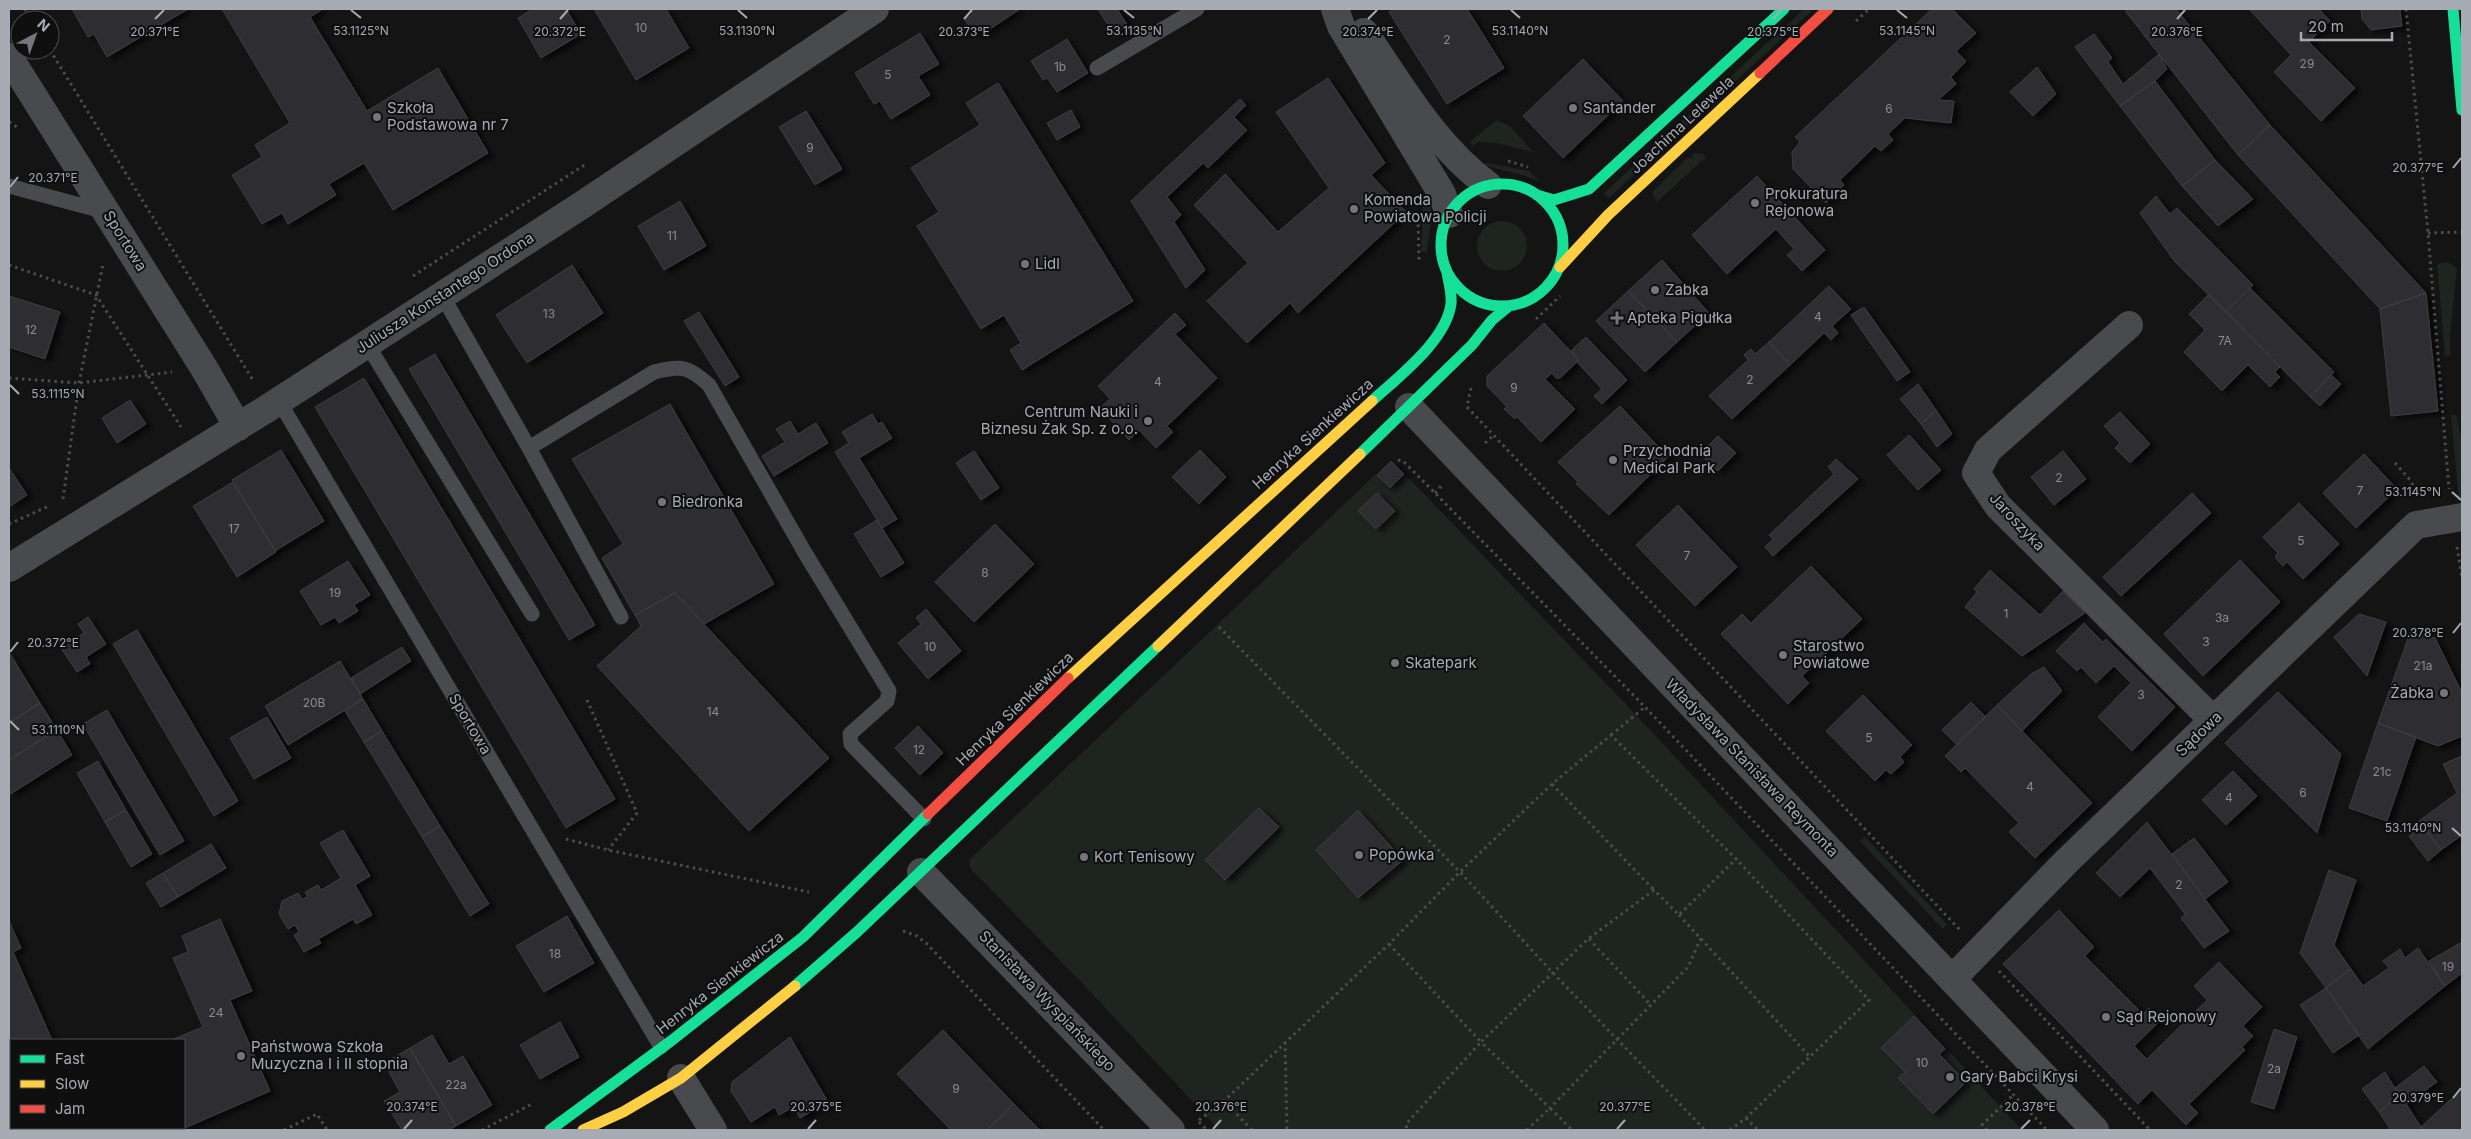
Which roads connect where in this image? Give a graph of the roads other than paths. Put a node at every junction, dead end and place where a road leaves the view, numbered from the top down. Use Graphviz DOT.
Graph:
graph roads {
  1 [pos="875,9"];
  2 [pos="1197,9"];
  3 [pos="1335,9"];
  4 [pos="1345,9"];
  5 [pos="1784,9"];
  6 [pos="1828,9"];
  7 [pos="2453,9"];
  8 [pos="9,57"];
  9 [pos="1097,68"];
  10 [pos="2462,110"];
  11 [pos="9,186"];
  12 [pos="1488,186"];
  13 [pos="1537,195"];
  14 [pos="1449,214"];
  15 [pos="109,217"];
  16 [pos="1560,267"];
  17 [pos="1447,273"];
  18 [pos="442,295"];
  19 [pos="1509,306"];
  20 [pos="2129,325"];
  21 [pos="367,344"];
  22 [pos="1415,400"];
  23 [pos="274,405"];
  24 [pos="238,427"];
  25 [pos="529,448"];
  26 [pos="2457,518"];
  27 [pos="9,568"];
  28 [pos="532,614"];
  29 [pos="621,617"];
  30 [pos="2213,720"];
  31 [pos="924,818"];
  32 [pos="921,872"];
  33 [pos="1952,979"];
  34 [pos="661,1047"];
  35 [pos="681,1078"];
  36 [pos="1181,1122"];
  37 [pos="550,1130"];
  38 [pos="583,1130"];
  39 [pos="713,1130"];
  40 [pos="2095,1130"];
  1 -- 18 [label="street, Juliusza Konstantego Ordona"];
  2 -- 9 [label="lane"];
  3 -- 14 [label="street"];
  4 -- 12 [label="street"];
  5 -- 13 [label="street, Joachima Lelewela"];
  6 -- 16 [label="street, Joachima Lelewela"];
  7 -- 10 [label="street"];
  8 -- 15 [label="street, Sportowa"];
  11 -- 15 [label="lane"];
  12 -- 13 [label="street"];
  12 -- 14 [label="street"];
  13 -- 16 [label="street"];
  14 -- 17 [label="street"];
  15 -- 24 [label="street, Sportowa"];
  16 -- 19 [label="street"];
  17 -- 19 [label="street"];
  17 -- 31 [label="street, Henryka Sienkiewicza"];
  18 -- 21 [label="street, Juliusza Konstantego Ordona"];
  18 -- 25 [label="lane"];
  19 -- 22 [label="street"];
  20 -- 30 [label="street, Jaroszyka"];
  21 -- 23 [label="street, Juliusza Konstantego Ordona"];
  21 -- 28 [label="lane"];
  22 -- 32 [label="street"];
  22 -- 33 [label="street, Władysława Stanisława Reymonta"];
  23 -- 24 [label="street, Juliusza Konstantego Ordona"];
  23 -- 34 [label="lane, Sportowa"];
  24 -- 27 [label="street, Juliusza Konstantego Ordona"];
  25 -- 29 [label="lane"];
  25 -- 31 [label="lane"];
  26 -- 30 [label="street, Sądowa"];
  30 -- 33 [label="street, Sądowa"];
  31 -- 34 [label="street, Henryka Sienkiewicza"];
  32 -- 35 [label="street"];
  32 -- 36 [label="street, Stanisława Wyspiańskiego"];
  33 -- 40 [label="street, Władysława Stanisława Reymonta"];
  34 -- 37 [label="street, Henryka Sienkiewicza"];
  35 -- 38 [label="street"];
  35 -- 39 [label="street"];
}
